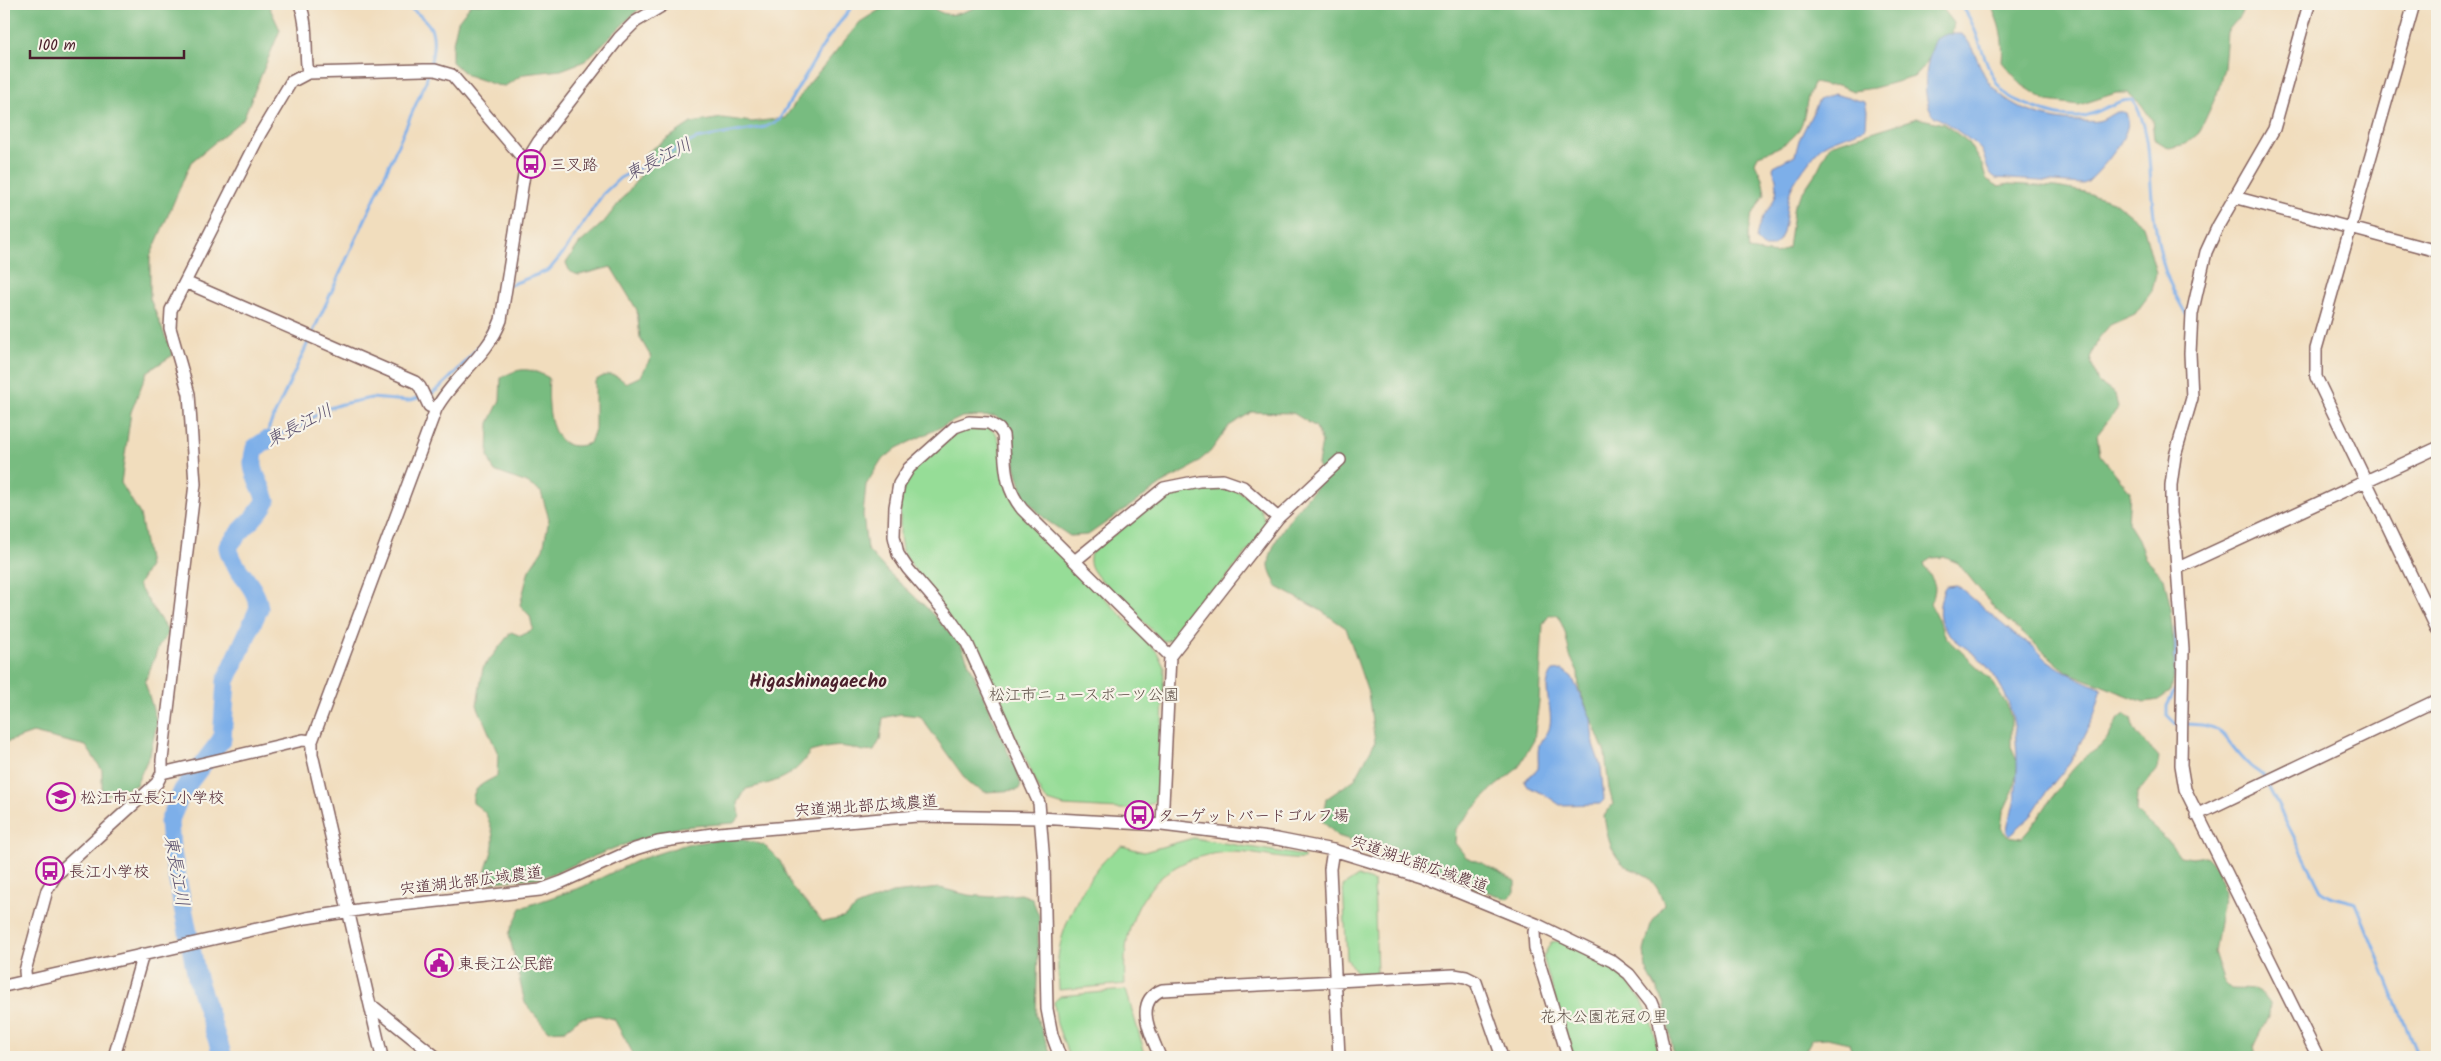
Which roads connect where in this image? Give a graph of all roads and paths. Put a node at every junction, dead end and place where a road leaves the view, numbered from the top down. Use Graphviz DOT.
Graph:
graph roads {
  1 [pos="300,4"];
  2 [pos="665,4"];
  3 [pos="2309,4"];
  4 [pos="2414,4"];
  5 [pos="308,74"];
  6 [pos="526,162"];
  7 [pos="2234,197"];
  8 [pos="2349,227"];
  9 [pos="2437,250"];
  10 [pos="185,282"];
  11 [pos="436,409"];
  12 [pos="2437,448"];
  13 [pos="1340,460"];
  14 [pos="2366,480"];
  15 [pos="1278,518"];
  16 [pos="1076,560"];
  17 [pos="2178,568"];
  18 [pos="2437,629"];
  19 [pos="1170,656"];
  20 [pos="2437,700"];
  21 [pos="312,741"];
  22 [pos="162,773"];
  23 [pos="2196,815"];
  24 [pos="1039,818"];
  25 [pos="1162,825"];
  26 [pos="1333,850"];
  27 [pos="348,912"];
  28 [pos="1536,924"];
  29 [pos="143,954"];
  30 [pos="1335,980"];
  31 [pos="26,982"];
  32 [pos="4,986"];
  33 [pos="371,1008"];
  34 [pos="114,1057"];
  35 [pos="382,1057"];
  36 [pos="436,1057"];
  37 [pos="1060,1057"];
  38 [pos="1160,1057"];
  39 [pos="1339,1057"];
  40 [pos="1502,1057"];
  41 [pos="1568,1057"];
  42 [pos="1665,1057"];
  43 [pos="2318,1057"];
  1 -- 5 [label="street"];
  2 -- 6 [label="street"];
  3 -- 7 [label="street"];
  4 -- 8 [label="street"];
  5 -- 6 [label="street"];
  5 -- 10 [label="street"];
  6 -- 11 [label="street"];
  7 -- 8 [label="street"];
  7 -- 17 [label="street"];
  8 -- 9 [label="street"];
  8 -- 14 [label="street"];
  10 -- 11 [label="street"];
  10 -- 22 [label="street"];
  11 -- 21 [label="street"];
  12 -- 14 [label="street"];
  13 -- 15 [label="street"];
  14 -- 17 [label="street"];
  14 -- 18 [label="street"];
  15 -- 16 [label="street"];
  15 -- 19 [label="street"];
  16 -- 19 [label="street"];
  16 -- 24 [label="street"];
  17 -- 23 [label="street"];
  19 -- 25 [label="street"];
  20 -- 23 [label="street"];
  21 -- 22 [label="street"];
  21 -- 27 [label="street"];
  22 -- 31 [label="street"];
  23 -- 43 [label="street"];
  24 -- 25 [label="street, 宍道湖北部広域農道"];
  24 -- 27 [label="street, 宍道湖北部広域農道"];
  24 -- 37 [label="street"];
  25 -- 26 [label="street, 宍道湖北部広域農道"];
  26 -- 28 [label="street, 宍道湖北部広域農道"];
  26 -- 30 [label="street"];
  27 -- 29 [label="street, 宍道湖北部広域農道"];
  27 -- 33 [label="street"];
  28 -- 41 [label="street"];
  28 -- 42 [label="street, 宍道湖北部広域農道"];
  29 -- 31 [label="street, 宍道湖北部広域農道"];
  29 -- 34 [label="street"];
  30 -- 38 [label="street"];
  30 -- 39 [label="street"];
  30 -- 40 [label="street"];
  31 -- 32 [label="street, 宍道湖北部広域農道"];
  33 -- 35 [label="street"];
  33 -- 36 [label="street"];
}
